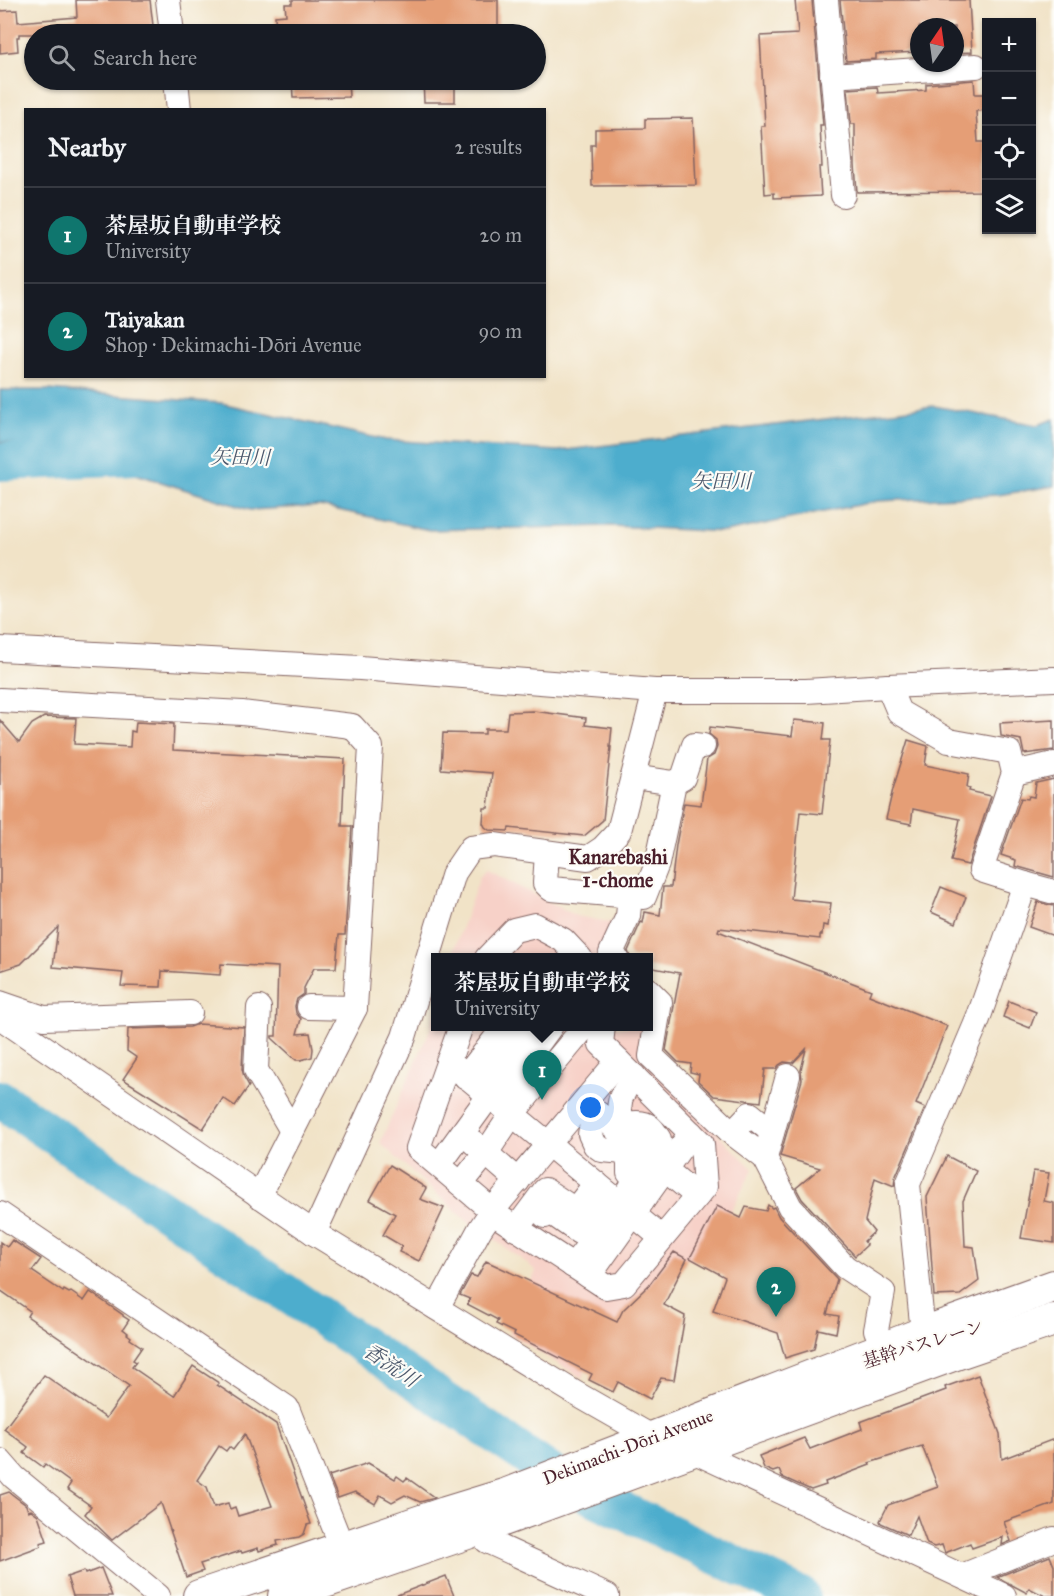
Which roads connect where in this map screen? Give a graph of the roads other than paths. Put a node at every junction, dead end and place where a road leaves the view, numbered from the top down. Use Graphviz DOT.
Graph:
graph roads {
  1 [pos="168,0"];
  2 [pos="826,0"];
  3 [pos="171,24"];
  4 [pos="976,66"];
  5 [pos="832,76"];
  6 [pos="177,90"];
  7 [pos="179,108"];
  8 [pos="843,195"];
  9 [pos="0,649"];
  10 [pos="1054,679"];
  11 [pos="888,686"];
  12 [pos="655,691"];
  13 [pos="0,700"];
  14 [pos="703,746"];
  15 [pos="1054,764"];
  16 [pos="1014,773"];
  17 [pos="633,777"];
  18 [pos="674,783"];
  19 [pos="547,853"];
  20 [pos="1025,884"];
  21 [pos="1054,892"];
  22 [pos="630,896"];
  23 [pos="494,953"];
  24 [pos="576,953"];
  25 [pos="611,953"];
  26 [pos="653,995"];
  27 [pos="0,1003"];
  28 [pos="309,1007"];
  29 [pos="259,1008"];
  30 [pos="355,1008"];
  31 [pos="190,1012"];
  32 [pos="0,1017"];
  33 [pos="44,1018"];
  34 [pos="463,1031"];
  35 [pos="521,1034"];
  36 [pos="35,1042"];
  37 [pos="603,1044"];
  38 [pos="553,1065"];
  39 [pos="788,1077"];
  40 [pos="482,1089"];
  41 [pos="665,1107"];
  42 [pos="619,1127"];
  43 [pos="292,1131"];
  44 [pos="462,1132"];
  45 [pos="691,1132"];
  46 [pos="772,1132"];
  47 [pos="732,1133"];
  48 [pos="549,1145"];
  49 [pos="486,1153"];
  50 [pos="765,1158"];
  51 [pos="658,1164"];
  52 [pos="439,1165"];
  53 [pos="518,1181"];
  54 [pos="461,1184"];
  55 [pos="259,1196"];
  56 [pos="697,1196"];
  57 [pos="614,1199"];
  58 [pos="492,1211"];
  59 [pos="0,1214"];
  60 [pos="522,1232"];
  61 [pos="314,1233"];
  62 [pos="662,1238"];
  63 [pos="581,1271"];
  64 [pos="1054,1286"];
  65 [pos="1054,1305"];
  66 [pos="437,1308"];
  67 [pos="1054,1320"];
  68 [pos="923,1333"];
  69 [pos="883,1348"];
  70 [pos="793,1384"];
  71 [pos="647,1448"];
  72 [pos="693,1451"];
  73 [pos="5,1474"];
  74 [pos="476,1530"];
  75 [pos="1054,1539"];
  76 [pos="342,1547"];
  77 [pos="962,1576"];
  78 [pos="158,1596"];
  79 [pos="199,1596"];
  80 [pos="284,1596"];
  81 [pos="607,1596"];
  82 [pos="1004,1596"];
  1 -- 3 [label="street"];
  2 -- 5 [label="street"];
  4 -- 5 [label="street"];
  5 -- 8 [label="street"];
  6 -- 7 [label="street"];
  9 -- 12 [label="street"];
  10 -- 11 [label="street"];
  11 -- 12 [label="street"];
  11 -- 16 [label="street"];
  12 -- 17 [label="street"];
  13 -- 30 [label="street"];
  14 -- 18 [label="street"];
  15 -- 16 [label="street"];
  16 -- 20 [label="street"];
  17 -- 18 [label="street"];
  17 -- 19 [label="street"];
  18 -- 22 [label="street"];
  19 -- 22 [label="street"];
  19 -- 61 [label="street"];
  20 -- 21 [label="street"];
  20 -- 68 [label="street"];
  22 -- 25 [label="street"];
  23 -- 24 [label="street"];
  26 -- 47 [label="street"];
  27 -- 33 [label="street"];
  28 -- 30 [label="street"];
  29 -- 43 [label="street"];
  30 -- 43 [label="street"];
  31 -- 33 [label="street"];
  32 -- 36 [label="street"];
  33 -- 36 [label="street"];
  34 -- 40 [label="street"];
  35 -- 38 [label="street"];
  35 -- 40 [label="street"];
  35 -- 40 [label="street"];
  36 -- 55 [label="street"];
  37 -- 38 [label="street"];
  37 -- 41 [label="street"];
  37 -- 42 [label="street"];
  37 -- 42 [label="street"];
  38 -- 40 [label="street"];
  39 -- 46 [label="street"];
  40 -- 44 [label="street"];
  40 -- 48 [label="street"];
  40 -- 49 [label="street"];
  40 -- 52 [label="street"];
  41 -- 42 [label="street"];
  41 -- 45 [label="street"];
  42 -- 48 [label="street"];
  42 -- 51 [label="street"];
  42 -- 57 [label="street"];
  43 -- 55 [label="street"];
  44 -- 49 [label="street"];
  44 -- 52 [label="street"];
  45 -- 51 [label="street"];
  45 -- 56 [label="street"];
  46 -- 47 [label="street"];
  46 -- 50 [label="street"];
  47 -- 50 [label="street"];
  48 -- 53 [label="street"];
  48 -- 57 [label="street"];
  49 -- 53 [label="street"];
  49 -- 54 [label="street"];
  50 -- 69 [label="street"];
  51 -- 56 [label="street"];
  51 -- 57 [label="street"];
  52 -- 54 [label="street"];
  53 -- 58 [label="street"];
  54 -- 58 [label="street"];
  55 -- 61 [label="street"];
  56 -- 62 [label="street"];
  57 -- 60 [label="street"];
  57 -- 62 [label="street"];
  57 -- 63 [label="street"];
  58 -- 60 [label="street"];
  58 -- 66 [label="street"];
  59 -- 76 [label="street"];
  60 -- 63 [label="street"];
  61 -- 66 [label="street"];
  62 -- 63 [label="street"];
  64 -- 68 [label="main road, Dekimachi-Dōri Avenue"];
  65 -- 70 [label="street, 基幹バスレーン"];
  66 -- 71 [label="street"];
  67 -- 72 [label="main road, Dekimachi-Dōri Avenue"];
  68 -- 69 [label="main road, Dekimachi-Dōri Avenue"];
  69 -- 70 [label="main road, Dekimachi-Dōri Avenue"];
  70 -- 71 [label="main road, Dekimachi-Dōri Avenue"];
  71 -- 72 [label="main road, Dekimachi-Dōri Avenue"];
  71 -- 74 [label="main road, Dekimachi-Dōri Avenue"];
  71 -- 76 [label="main road, Dekimachi-Dōri Avenue"];
  72 -- 77 [label="street"];
  73 -- 78 [label="street"];
  74 -- 80 [label="main road, Dekimachi-Dōri Avenue"];
  74 -- 81 [label="street"];
  75 -- 77 [label="street"];
  76 -- 79 [label="main road, Dekimachi-Dōri Avenue"];
  77 -- 82 [label="street"];
}
